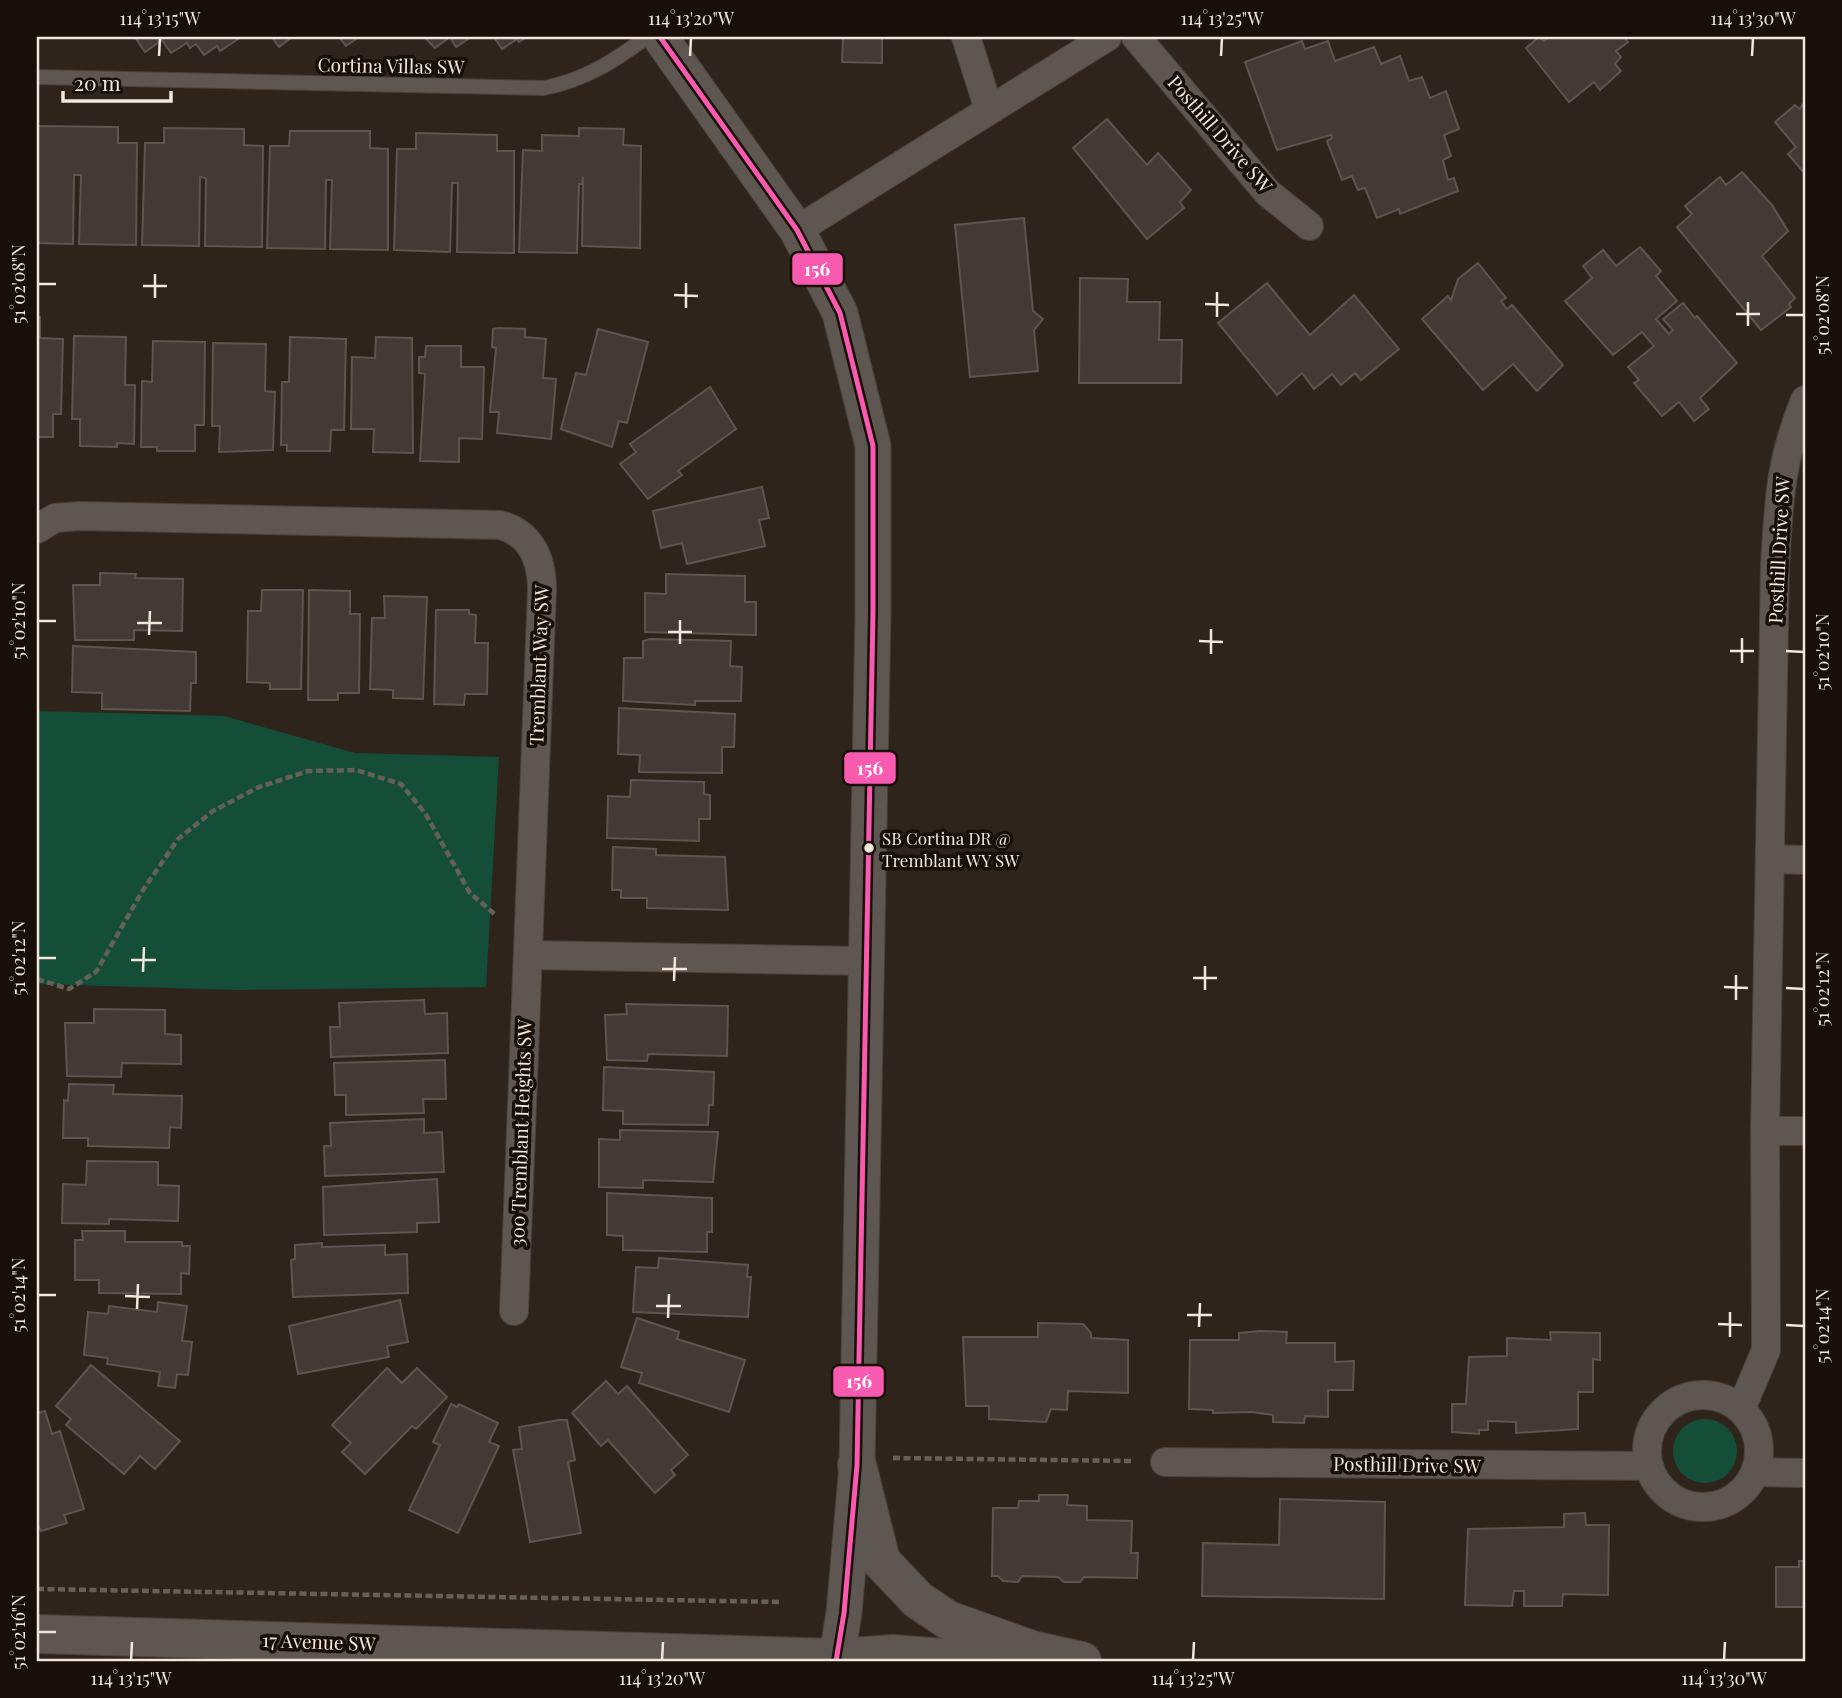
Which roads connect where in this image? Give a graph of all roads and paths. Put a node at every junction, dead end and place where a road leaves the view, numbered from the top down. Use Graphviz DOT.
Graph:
graph roads {
  1 [pos="647,37"];
  2 [pos="660,37"];
  3 [pos="966,37"];
  4 [pos="1107,37"];
  5 [pos="1136,37"];
  6 [pos="37,77"];
  7 [pos="989,110"];
  8 [pos="1308,226"];
  9 [pos="797,230"];
  10 [pos="1804,407"];
  11 [pos="37,529"];
  12 [pos="1770,859"];
  13 [pos="1805,860"];
  14 [pos="528,954"];
  15 [pos="865,961"];
  16 [pos="37,979"];
  17 [pos="1765,1131"];
  18 [pos="1805,1131"];
  19 [pos="514,1311"];
  20 [pos="1741,1409"];
  21 [pos="1165,1462"];
  22 [pos="857,1465"];
  23 [pos="1649,1466"];
  24 [pos="1756,1472"];
  25 [pos="1805,1473"];
  26 [pos="37,1589"];
  27 [pos="780,1602"];
  28 [pos="37,1634"];
  29 [pos="836,1660"];
  30 [pos="980,1661"];
  31 [pos="1083,1661"];
  1 -- 6 [label="lane, Cortina Villas SW"];
  2 -- 9 [label="street"];
  3 -- 7 [label="street"];
  4 -- 7 [label="street"];
  5 -- 8 [label="street, Posthill Drive SW"];
  7 -- 9 [label="street"];
  9 -- 15 [label="street"];
  10 -- 12 [label="street, Posthill Drive SW"];
  11 -- 14 [label="street, Tremblant Way SW"];
  12 -- 13 [label="street"];
  12 -- 17 [label="street, Posthill Drive SW"];
  14 -- 15 [label="street"];
  14 -- 16 [label="path"];
  14 -- 19 [label="street, 300 Tremblant Heights SW"];
  15 -- 22 [label="street"];
  17 -- 18 [label="street"];
  17 -- 20 [label="street, Posthill Drive SW"];
  20 -- 23 [label="street"];
  20 -- 24 [label="street"];
  21 -- 22 [label="path"];
  21 -- 23 [label="street, Posthill Drive SW"];
  22 -- 29 [label="street"];
  22 -- 31 [label="main road"];
  23 -- 24 [label="street"];
  24 -- 25 [label="street"];
  26 -- 27 [label="path"];
  28 -- 29 [label="main road, 17 Avenue SW"];
  29 -- 30 [label="main road, 17 Avenue SW"];
}
